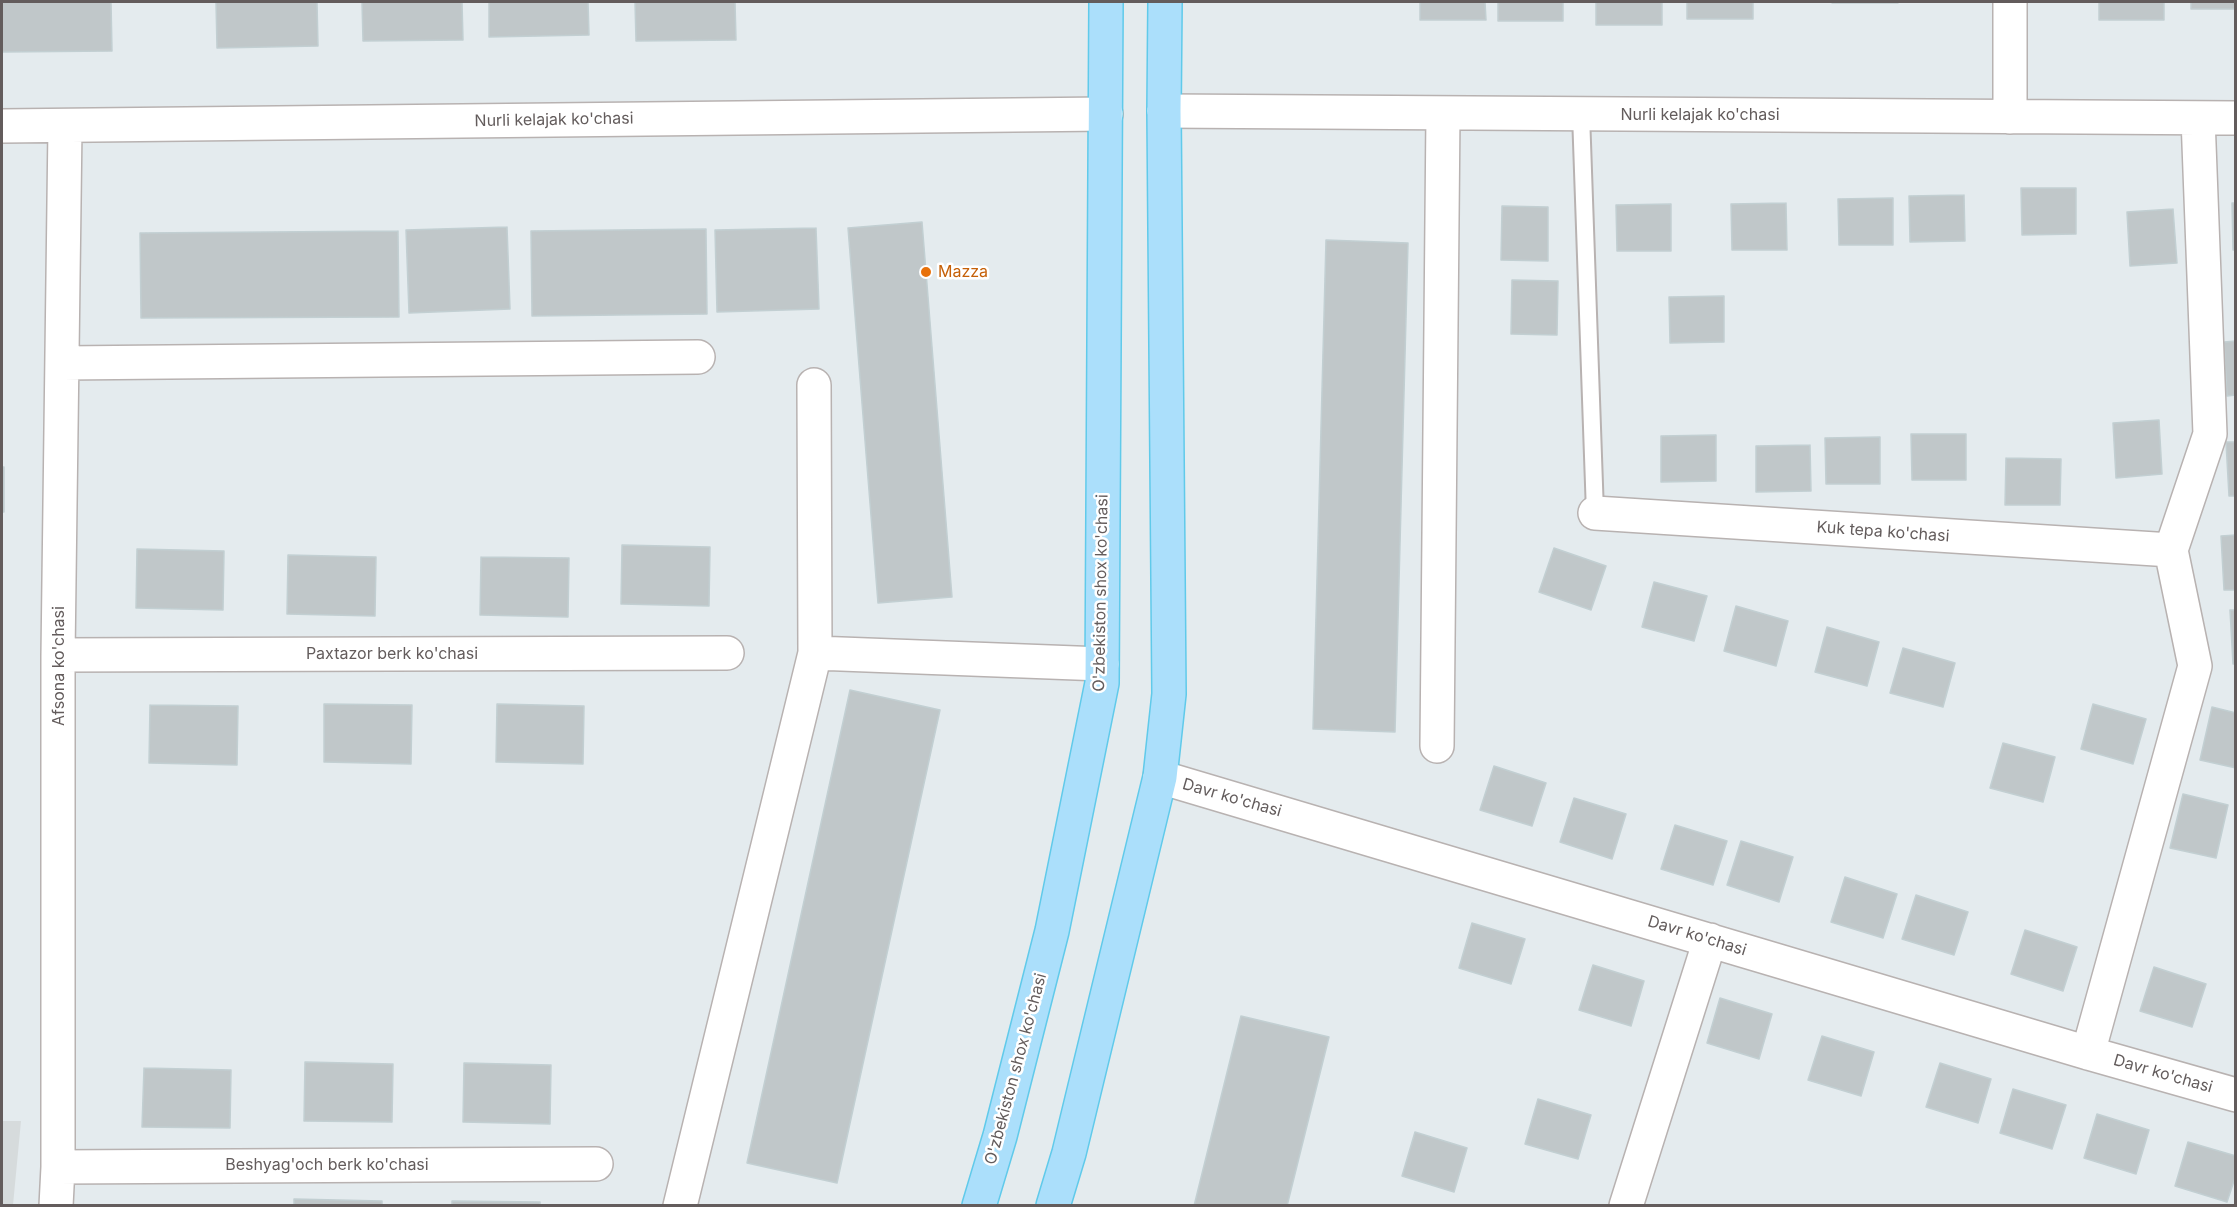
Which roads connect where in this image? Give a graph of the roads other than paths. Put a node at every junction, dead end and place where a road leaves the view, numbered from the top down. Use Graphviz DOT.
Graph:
graph roads {
  1 [pos="1107,2"];
  2 [pos="1165,2"];
  3 [pos="2010,2"];
  4 [pos="1164,111"];
  5 [pos="1443,113"];
  6 [pos="1106,114"];
  7 [pos="1581,114"];
  8 [pos="2010,117"];
  9 [pos="2235,117"];
  10 [pos="2198,118"];
  11 [pos="2,126"];
  12 [pos="65,127"];
  13 [pos="698,357"];
  14 [pos="63,363"];
  15 [pos="814,385"];
  16 [pos="1595,513"];
  17 [pos="2171,550"];
  18 [pos="726,653"];
  19 [pos="815,653"];
  20 [pos="58,655"];
  21 [pos="1102,663"];
  22 [pos="1437,746"];
  23 [pos="1160,777"];
  24 [pos="1710,940"];
  25 [pos="2088,1053"];
  26 [pos="2235,1095"];
  27 [pos="597,1164"];
  28 [pos="58,1167"];
  29 [pos="56,1206"];
  30 [pos="680,1206"];
  31 [pos="979,1206"];
  32 [pos="1053,1206"];
  33 [pos="1626,1206"];
  1 -- 6 [label="main road, O'zbekiston shox ko'chasi"];
  2 -- 4 [label="main road"];
  3 -- 8 [label="street"];
  4 -- 5 [label="street, Nurli kelajak ko'chasi"];
  4 -- 23 [label="main road"];
  5 -- 7 [label="street, Nurli kelajak ko'chasi"];
  5 -- 22 [label="street"];
  6 -- 12 [label="street, Nurli kelajak ko'chasi"];
  6 -- 21 [label="main road, O'zbekiston shox ko'chasi"];
  7 -- 8 [label="street, Nurli kelajak ko'chasi"];
  7 -- 16 [label="lane"];
  8 -- 10 [label="street, Nurli kelajak ko'chasi"];
  9 -- 10 [label="street, Nurli kelajak ko'chasi"];
  10 -- 17 [label="street"];
  11 -- 12 [label="street, Nurli kelajak ko'chasi"];
  12 -- 14 [label="street, Afsona ko'chasi"];
  13 -- 14 [label="street"];
  14 -- 20 [label="street, Afsona ko'chasi"];
  15 -- 19 [label="street"];
  16 -- 17 [label="street, Kuk tepa ko'chasi"];
  17 -- 25 [label="street"];
  18 -- 20 [label="street, Paxtazor berk ko'chasi"];
  19 -- 21 [label="street"];
  19 -- 30 [label="street"];
  20 -- 28 [label="street, Afsona ko'chasi"];
  21 -- 31 [label="main road, O'zbekiston shox ko'chasi"];
  23 -- 24 [label="street, Davr ko'chasi"];
  23 -- 32 [label="main road"];
  24 -- 25 [label="street, Davr ko'chasi"];
  24 -- 33 [label="street"];
  25 -- 26 [label="street, Davr ko'chasi"];
  27 -- 28 [label="street, Beshyag'och berk ko'chasi"];
  28 -- 29 [label="street, Afsona ko'chasi"];
}
